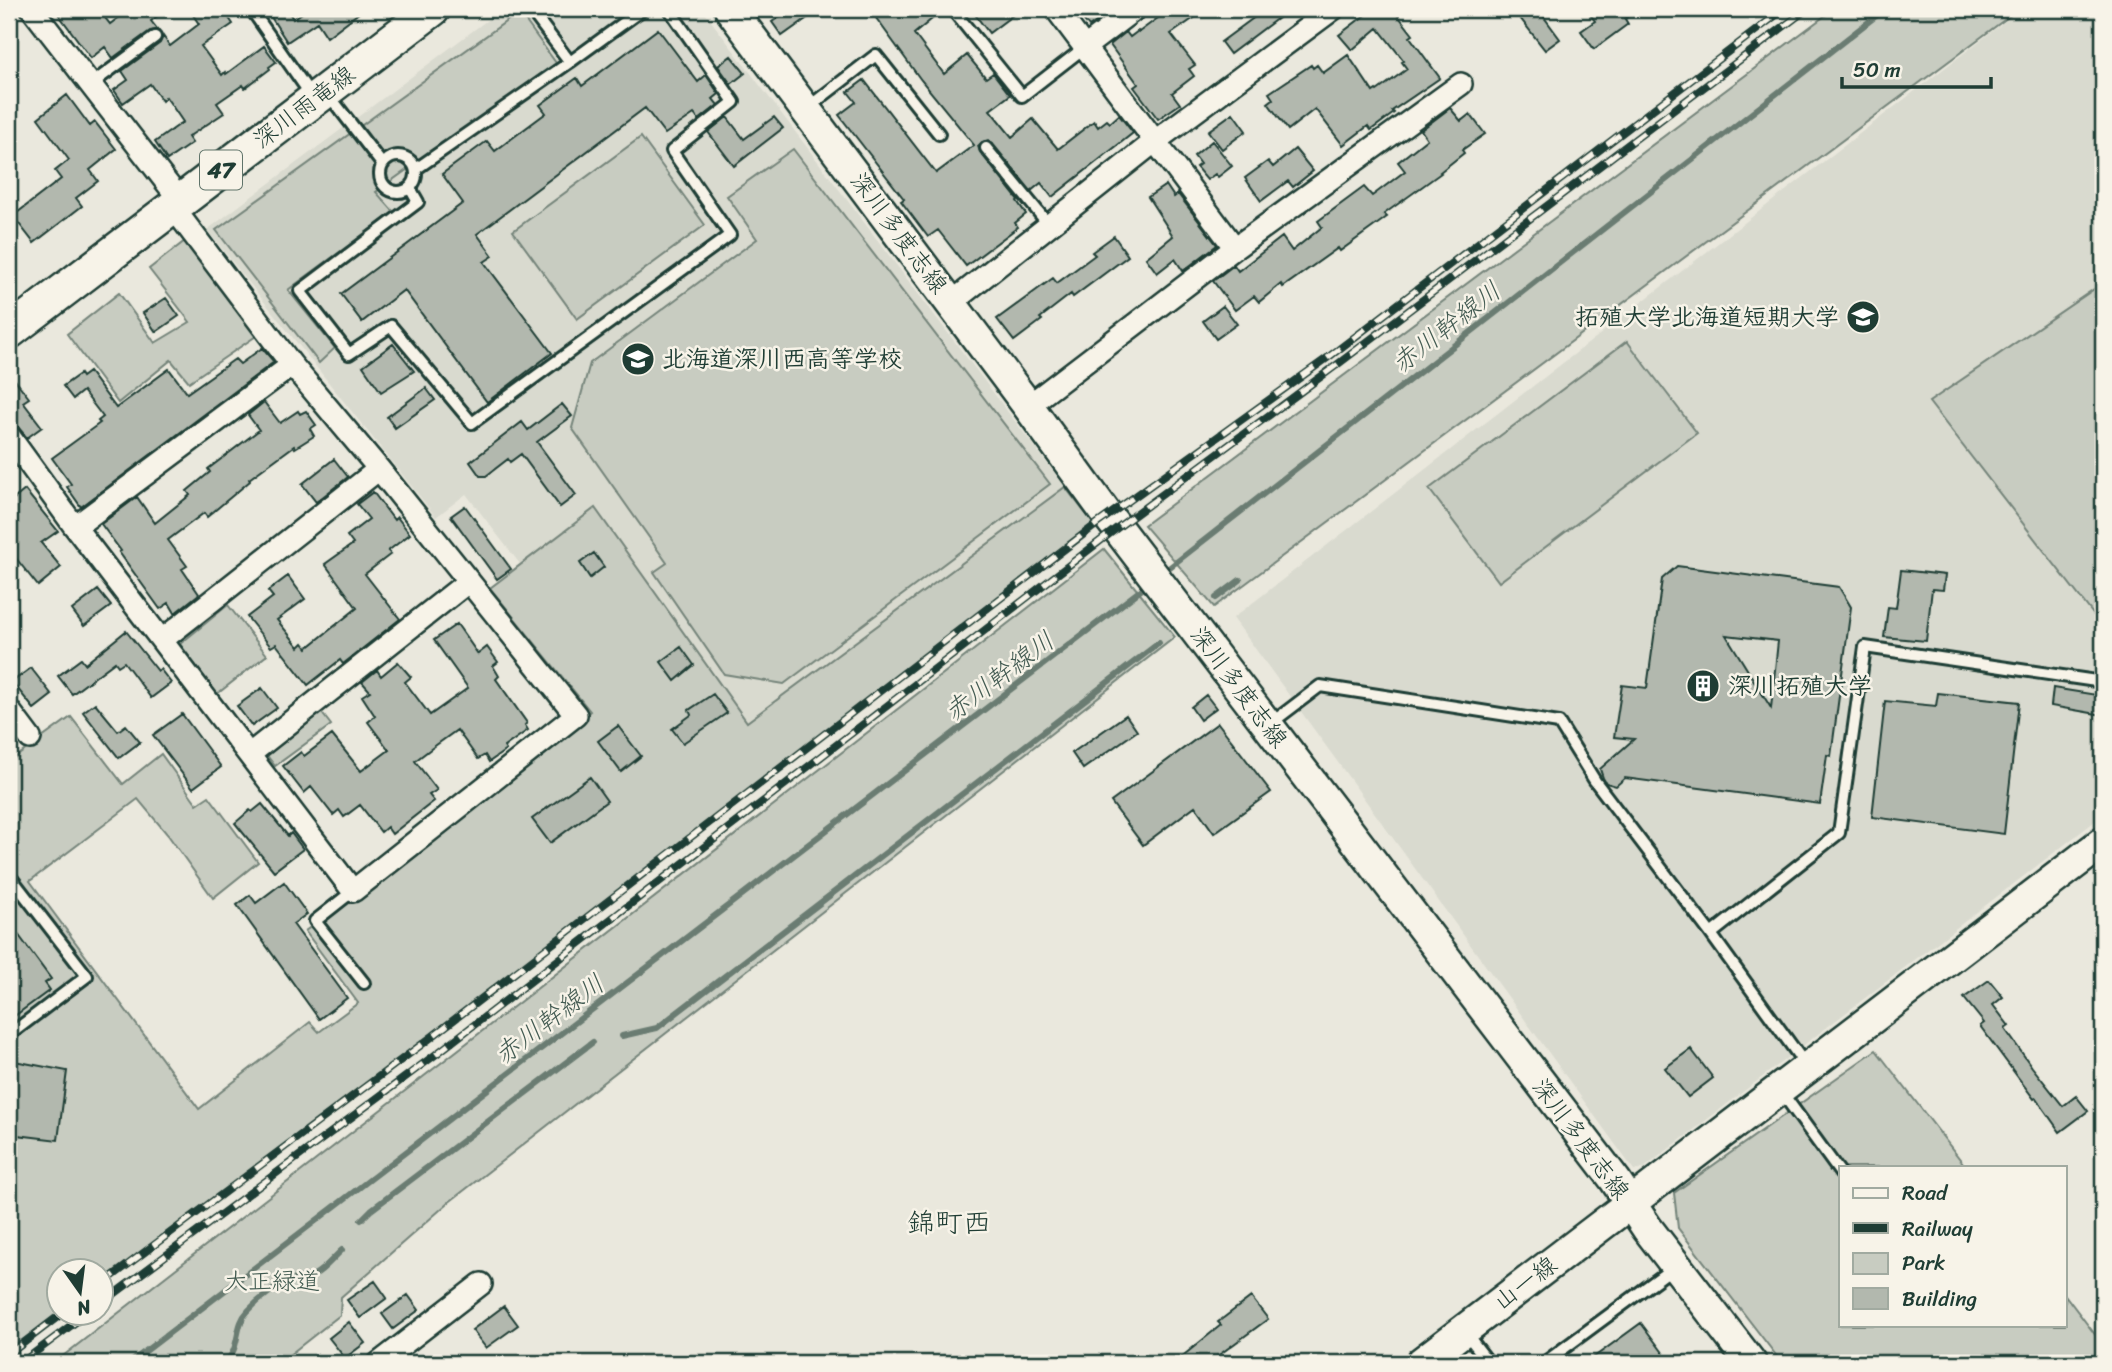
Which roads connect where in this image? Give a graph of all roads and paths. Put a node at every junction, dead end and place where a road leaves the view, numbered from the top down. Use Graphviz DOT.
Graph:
graph roads {
  1 [pos="32,9"];
  2 [pos="251,9"];
  3 [pos="433,9"];
  4 [pos="530,9"];
  5 [pos="643,9"];
  6 [pos="669,9"];
  7 [pos="730,9"];
  8 [pos="952,9"];
  9 [pos="1056,9"];
  10 [pos="1135,9"];
  11 [pos="1333,9"];
  12 [pos="155,37"];
  13 [pos="1085,47"];
  14 [pos="570,62"];
  15 [pos="1461,84"];
  16 [pos="90,85"];
  17 [pos="320,96"];
  18 [pos="806,109"];
  19 [pos="939,134"];
  20 [pos="1154,142"];
  21 [pos="986,148"];
  22 [pos="382,164"];
  23 [pos="416,169"];
  24 [pos="410,188"];
  25 [pos="176,203"];
  26 [pos="1049,225"];
  27 [pos="1236,248"];
  28 [pos="951,303"];
  29 [pos="9,332"];
  30 [pos="292,365"];
  31 [pos="1028,407"];
  32 [pos="9,436"];
  33 [pos="379,469"];
  34 [pos="75,527"];
  35 [pos="469,581"];
  36 [pos="162,640"];
  37 [pos="2103,682"];
  38 [pos="9,710"];
  39 [pos="1268,725"];
  40 [pos="30,738"];
  41 [pos="250,754"];
  42 [pos="2103,842"];
  43 [pos="9,874"];
  44 [pos="353,891"];
  45 [pos="1711,934"];
  46 [pos="364,983"];
  47 [pos="9,1035"];
  48 [pos="1807,1067"];
  49 [pos="1780,1090"];
  50 [pos="1839,1171"];
  51 [pos="1630,1204"];
  52 [pos="1676,1266"];
  53 [pos="481,1284"];
  54 [pos="1464,1330"];
  55 [pos="379,1363"];
  56 [pos="1421,1363"];
  57 [pos="1489,1363"];
  58 [pos="1544,1363"];
  59 [pos="1751,1363"];
  1 -- 16 [label="street"];
  2 -- 17 [label="lane"];
  3 -- 17 [label="main road, 深川雨竜線 / 47"];
  4 -- 14 [label="lane"];
  5 -- 14 [label="lane"];
  6 -- 24 [label="lane"];
  7 -- 18 [label="main road, 深川多度志線"];
  8 -- 13 [label="lane"];
  9 -- 13 [label="street"];
  10 -- 13 [label="street"];
  11 -- 20 [label="street"];
  12 -- 16 [label="lane"];
  13 -- 20 [label="street"];
  14 -- 23 [label="lane"];
  15 -- 27 [label="street"];
  16 -- 25 [label="street"];
  17 -- 22 [label="lane"];
  17 -- 25 [label="main road, 深川雨竜線 / 47"];
  18 -- 19 [label="lane"];
  18 -- 28 [label="main road, 深川多度志線"];
  20 -- 26 [label="street"];
  20 -- 27 [label="street"];
  21 -- 26 [label="lane"];
  22 -- 23 [label="lane"];
  22 -- 24 [label="lane"];
  23 -- 24 [label="lane"];
  25 -- 29 [label="main road, 深川雨竜線 / 47"];
  25 -- 30 [label="street"];
  26 -- 28 [label="street"];
  27 -- 31 [label="street"];
  28 -- 31 [label="main road, 深川多度志線"];
  30 -- 33 [label="street"];
  30 -- 34 [label="street"];
  31 -- 39 [label="main road, 深川多度志線"];
  32 -- 34 [label="street"];
  33 -- 35 [label="street"];
  33 -- 36 [label="street"];
  34 -- 36 [label="street"];
  35 -- 41 [label="street"];
  35 -- 44 [label="street"];
  36 -- 41 [label="street"];
  37 -- 45 [label="lane"];
  38 -- 40 [label="street"];
  39 -- 45 [label="lane"];
  39 -- 51 [label="main road, 深川多度志線"];
  41 -- 44 [label="street"];
  42 -- 48 [label="main road, 山一線"];
  43 -- 47 [label="lane"];
  44 -- 46 [label="lane"];
  45 -- 48 [label="lane"];
  48 -- 49 [label="main road, 山一線"];
  49 -- 50 [label="lane"];
  49 -- 51 [label="main road, 山一線"];
  51 -- 52 [label="main road, 深川多度志線"];
  51 -- 54 [label="main road, 山一線"];
  52 -- 58 [label="lane"];
  52 -- 59 [label="main road, 深川多度志線"];
  53 -- 55 [label="street"];
  54 -- 56 [label="main road, 山一線"];
  54 -- 57 [label="lane"];
}
